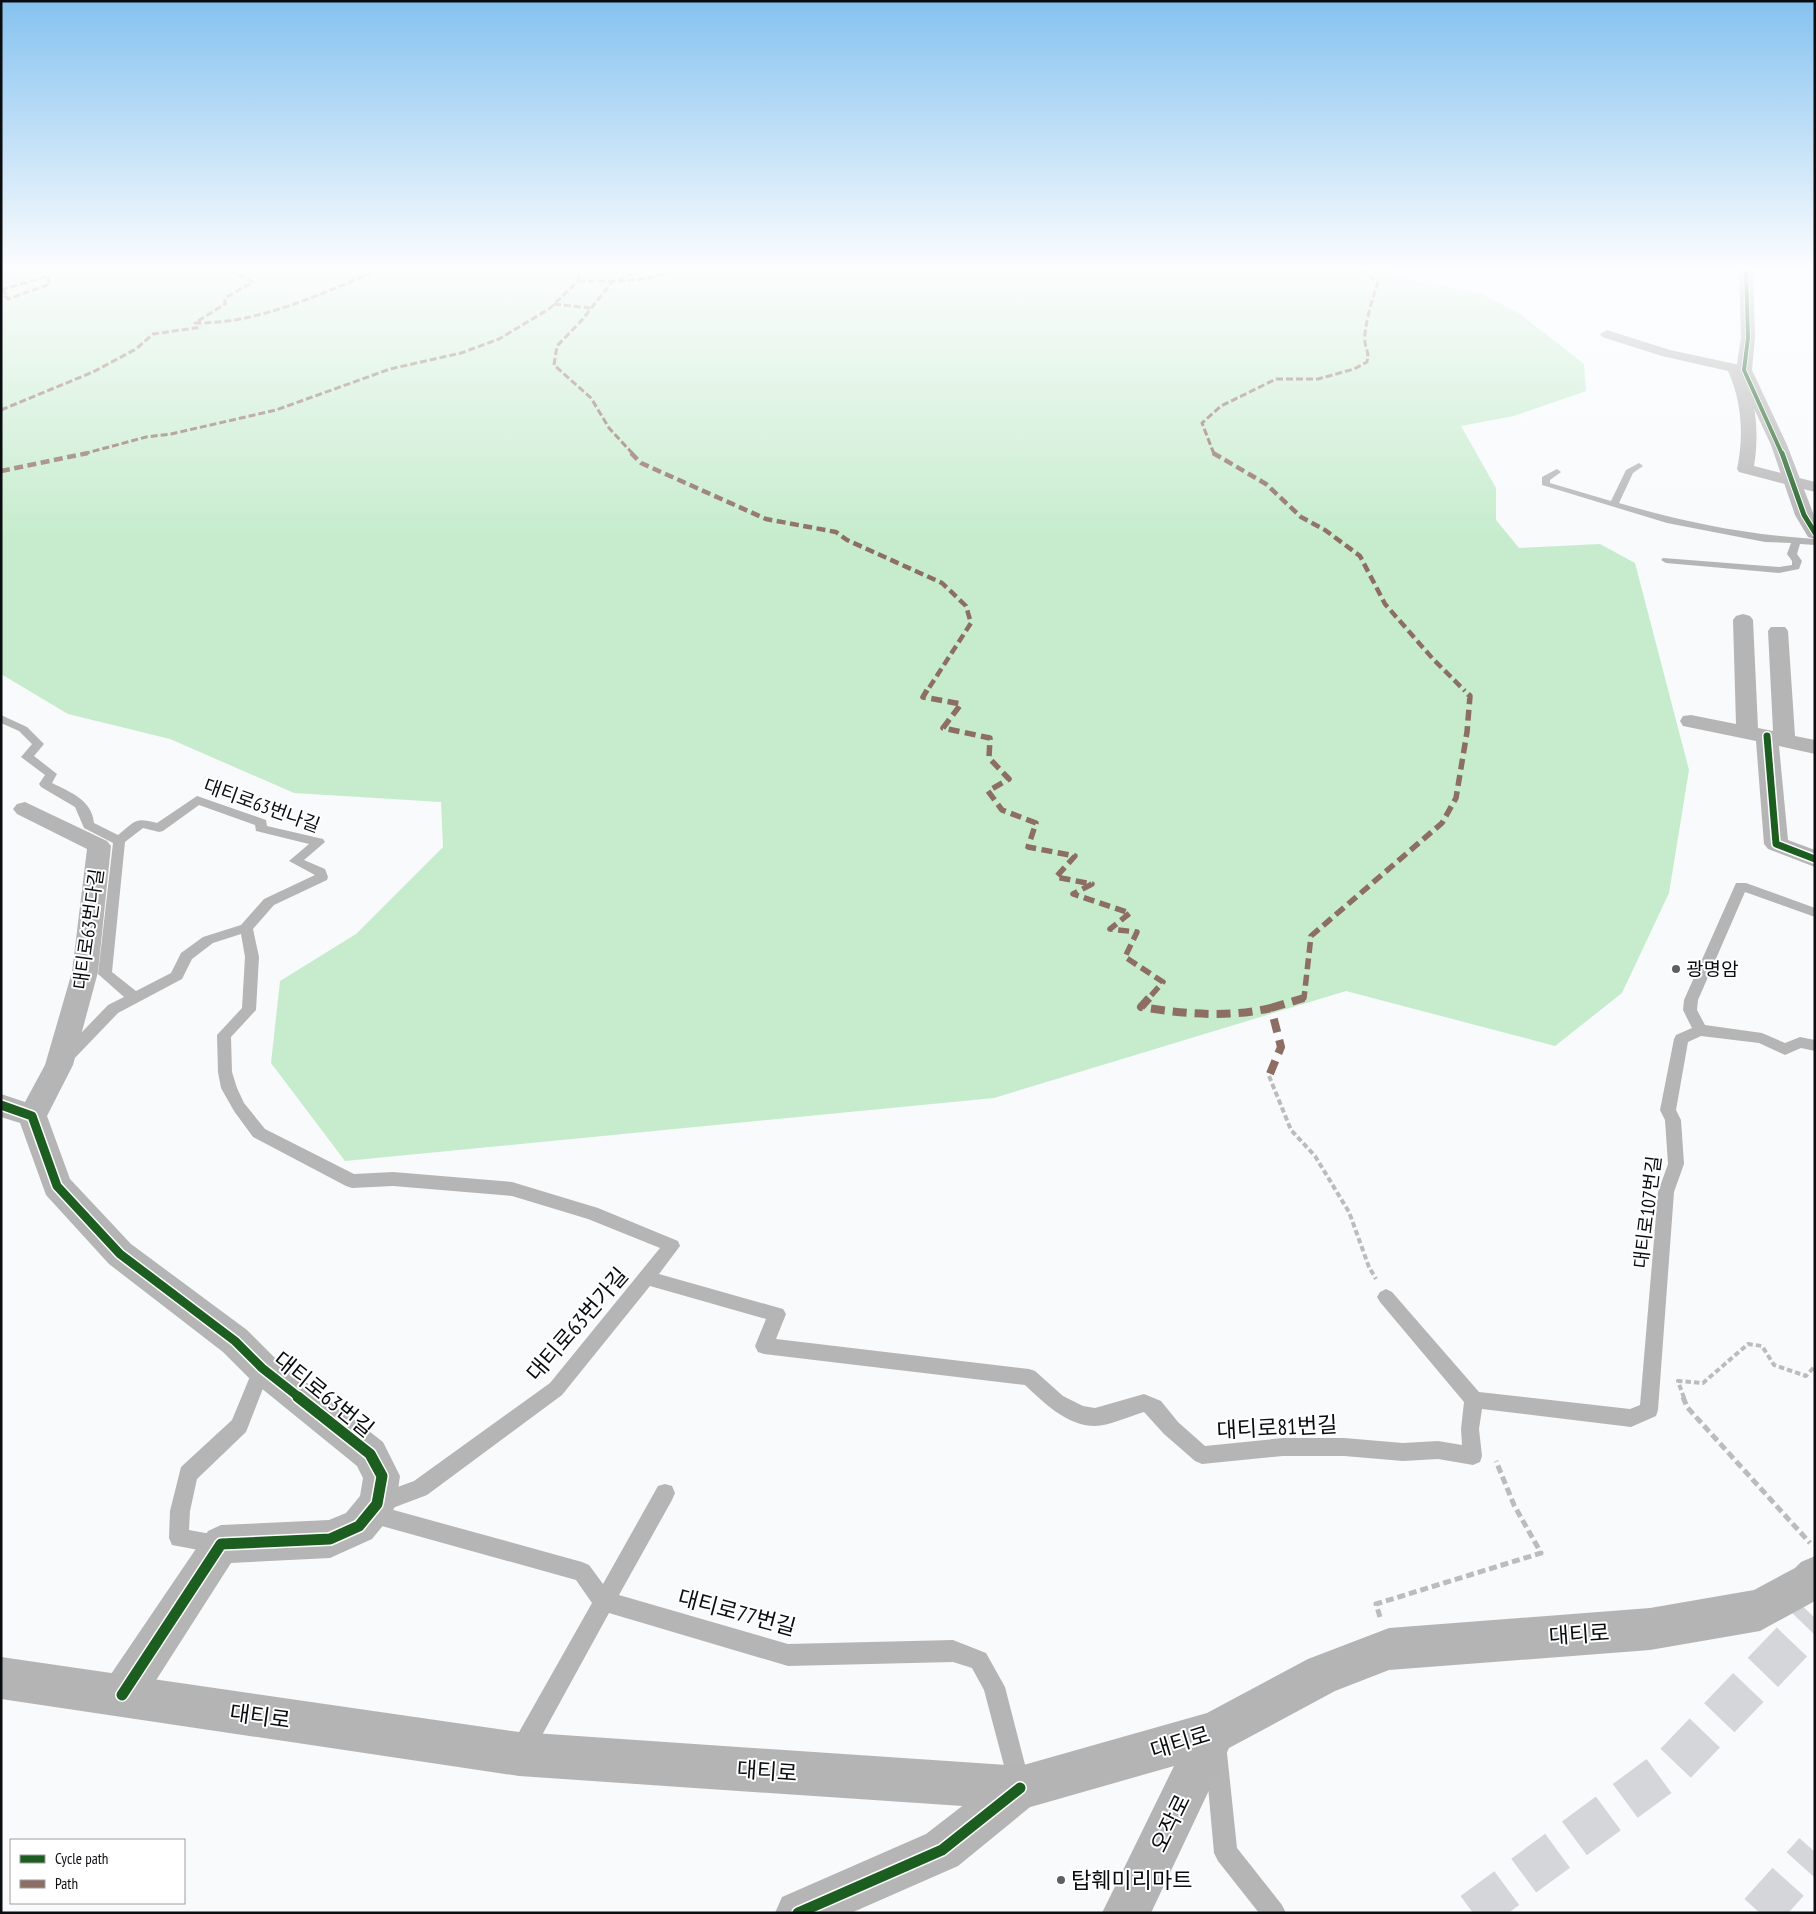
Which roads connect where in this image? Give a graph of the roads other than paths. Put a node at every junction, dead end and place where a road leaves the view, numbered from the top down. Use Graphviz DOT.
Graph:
graph roads {
  1 [pos="1668,359"];
  2 [pos="1742,359"];
  3 [pos="1739,369"];
  4 [pos="1640,466"];
  5 [pos="1557,472"];
  6 [pos="1792,483"];
  7 [pos="1815,488"];
  8 [pos="1614,504"];
  9 [pos="1815,533"];
  10 [pos="1796,542"];
  11 [pos="1815,542"];
  12 [pos="1666,560"];
  13 [pos="1743,620"];
  14 [pos="1778,631"];
  15 [pos="1,718"];
  16 [pos="1691,721"];
  17 [pos="1766,736"];
  18 [pos="1815,747"];
  19 [pos="25,809"];
  20 [pos="119,841"];
  21 [pos="1815,859"];
  22 [pos="1815,913"];
  23 [pos="246,928"];
  24 [pos="135,998"];
  25 [pos="1700,1030"];
  26 [pos="1815,1046"];
  27 [pos="59,1066"];
  28 [pos="17,1110"];
  29 [pos="646,1278"];
  30 [pos="1386,1297"];
  31 [pos="262,1368"];
  32 [pos="1029,1377"];
  33 [pos="1474,1400"];
  34 [pos="666,1493"];
  35 [pos="373,1508"];
  36 [pos="220,1544"];
  37 [pos="1815,1576"];
  38 [pos="604,1601"];
  39 [pos="1,1678"];
  40 [pos="122,1695"];
  41 [pos="1214,1733"];
  42 [pos="519,1754"];
  43 [pos="1020,1788"];
  44 [pos="798,1913"];
  45 [pos="1126,1913"];
  46 [pos="1274,1913"];
  1 -- 3 [label="street"];
  2 -- 3 [label="street"];
  3 -- 6 [label="street"];
  3 -- 6 [label="street"];
  4 -- 8 [label="lane"];
  5 -- 8 [label="lane"];
  6 -- 7 [label="street"];
  6 -- 9 [label="street"];
  8 -- 10 [label="lane"];
  10 -- 11 [label="lane"];
  10 -- 12 [label="lane"];
  13 -- 17 [label="street"];
  14 -- 17 [label="street"];
  15 -- 20 [label="lane"];
  16 -- 17 [label="street"];
  17 -- 18 [label="street"];
  17 -- 21 [label="street"];
  19 -- 27 [label="street, 대티로63번다길"];
  20 -- 23 [label="lane, 대티로63번나길"];
  20 -- 24 [label="lane, 대티로63번다길"];
  22 -- 25 [label="lane"];
  23 -- 24 [label="lane"];
  23 -- 29 [label="lane"];
  24 -- 27 [label="lane"];
  25 -- 26 [label="lane"];
  25 -- 33 [label="lane, 대티로107번길"];
  27 -- 28 [label="street, 대티로63번다길"];
  28 -- 31 [label="street, 대티로63번길"];
  29 -- 32 [label="lane, 대티로63번가길"];
  29 -- 35 [label="lane, 대티로63번가길"];
  30 -- 33 [label="lane"];
  31 -- 35 [label="street, 대티로63번길"];
  31 -- 36 [label="lane"];
  32 -- 33 [label="lane, 대티로81번길"];
  34 -- 38 [label="lane"];
  35 -- 36 [label="street"];
  35 -- 38 [label="lane"];
  36 -- 40 [label="street"];
  37 -- 41 [label="street, 대티로"];
  38 -- 42 [label="lane"];
  38 -- 43 [label="lane, 대티로77번길"];
  39 -- 40 [label="street, 대티로"];
  40 -- 42 [label="street, 대티로"];
  41 -- 43 [label="street, 대티로"];
  41 -- 45 [label="street, 오작로"];
  41 -- 46 [label="lane"];
  42 -- 43 [label="street, 대티로"];
  43 -- 44 [label="street"];
}
